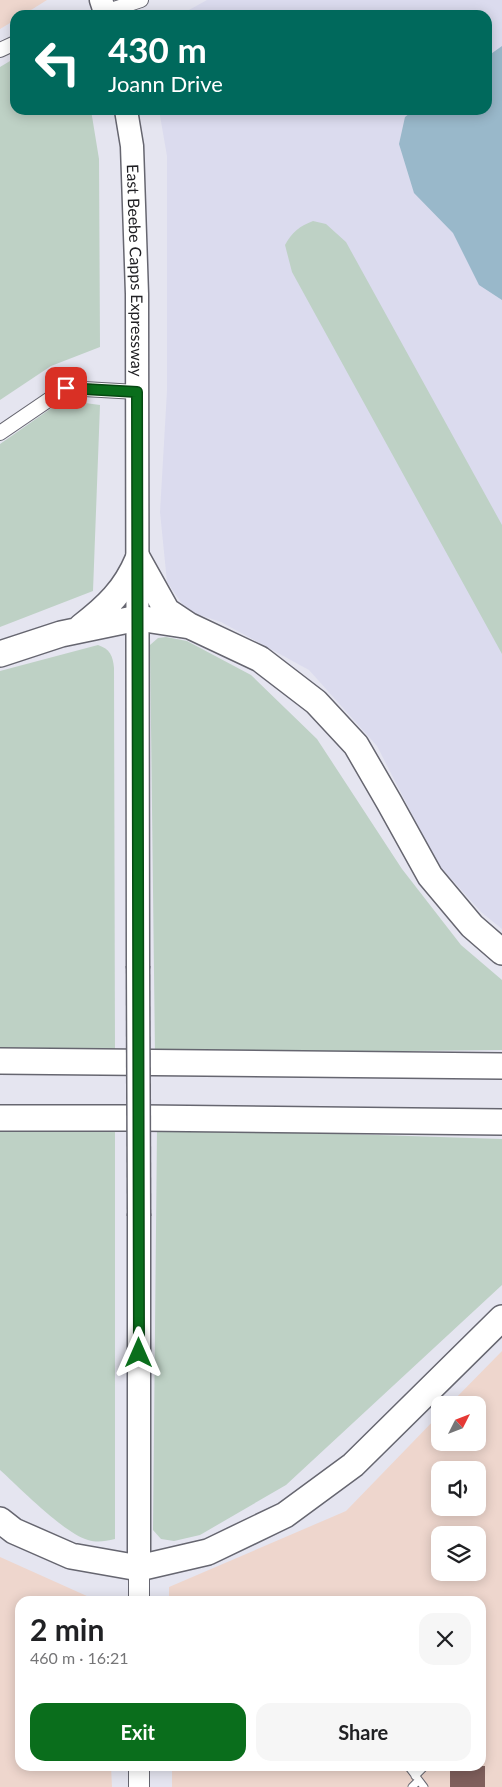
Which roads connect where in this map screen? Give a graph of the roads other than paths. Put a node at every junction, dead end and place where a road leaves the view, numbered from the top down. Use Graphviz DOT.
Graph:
graph roads {
  1 [pos="141,0"];
  2 [pos="102,10"];
  3 [pos="127,115"];
  4 [pos="137,392"];
  5 [pos="0,433"];
  6 [pos="138,559"];
  7 [pos="138,618"];
  8 [pos="190,626"];
  9 [pos="78,630"];
  10 [pos="0,654"];
  11 [pos="502,952"];
  12 [pos="0,1061"];
  13 [pos="502,1066"];
  14 [pos="0,1118"];
  15 [pos="502,1122"];
  16 [pos="502,1318"];
  17 [pos="0,1520"];
  18 [pos="139,1568"];
  19 [pos="139,1596"];
  20 [pos="139,1771"];
  21 [pos="412,1771"];
  22 [pos="422,1771"];
  23 [pos="417,1778"];
  24 [pos="139,1787"];
  25 [pos="412,1787"];
  26 [pos="424,1787"];
  1 -- 2 [label="street"];
  3 -- 4 [label="main road, East Beebe Capps Expressway"];
  4 -- 5 [label="street"];
  4 -- 6 [label="main road, East Beebe Capps Expressway"];
  6 -- 7 [label="main road, East Beebe Capps Expressway"];
  6 -- 8 [label="highway"];
  6 -- 9 [label="highway"];
  7 -- 8 [label="highway"];
  7 -- 9 [label="highway"];
  7 -- 18 [label="main road, East Beebe Capps Expressway, bridge"];
  8 -- 11 [label="highway"];
  9 -- 10 [label="highway"];
  12 -- 13 [label="highway"];
  14 -- 15 [label="highway"];
  16 -- 18 [label="highway"];
  17 -- 18 [label="highway"];
  18 -- 19 [label="main road, East Beebe Capps Expressway"];
  20 -- 24 [label="main road"];
  21 -- 23 [label="lane"];
  22 -- 23 [label="lane"];
  23 -- 25 [label="lane"];
  23 -- 26 [label="lane"];
}
